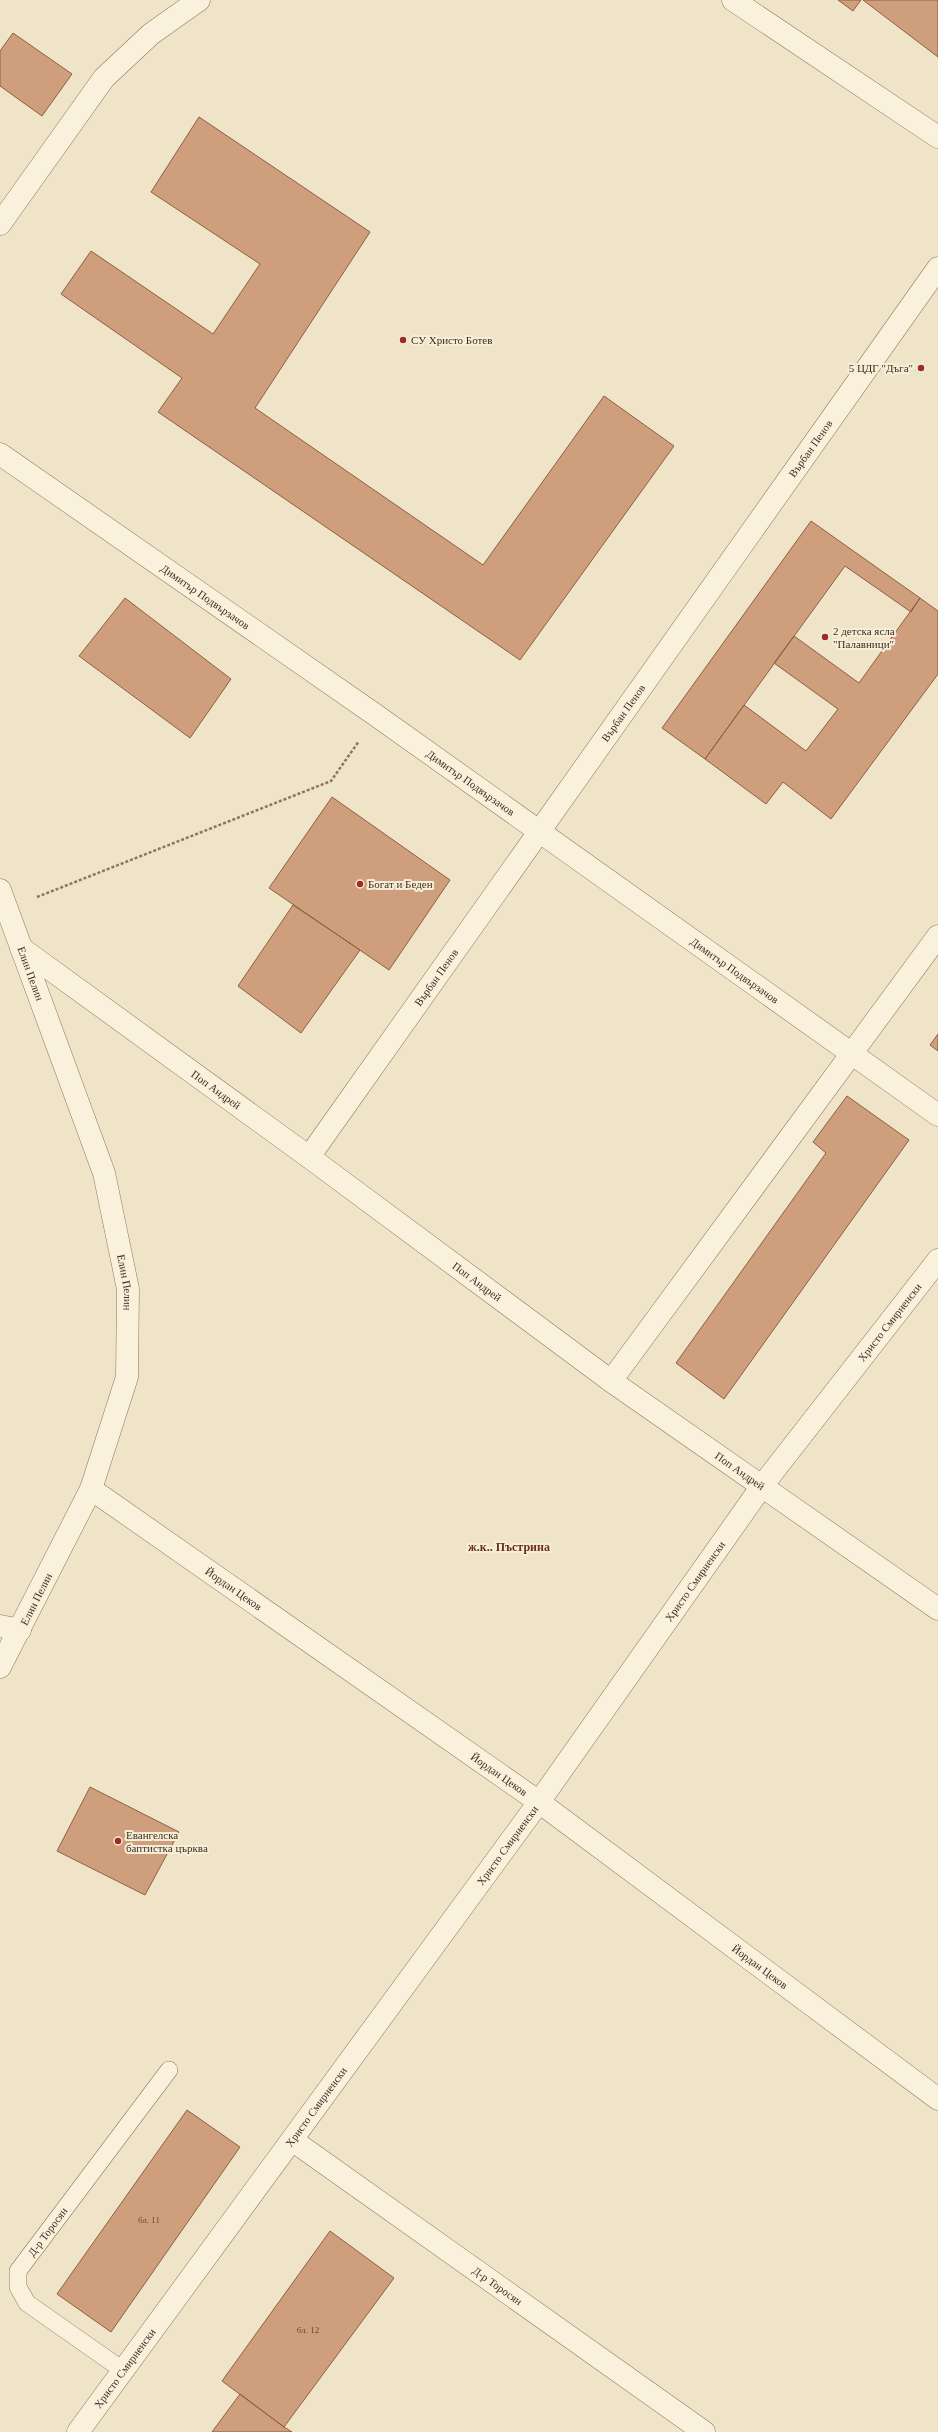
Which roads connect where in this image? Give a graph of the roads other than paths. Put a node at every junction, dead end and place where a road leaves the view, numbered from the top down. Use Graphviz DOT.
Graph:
graph roads {
  1 [pos="199,0"];
  2 [pos="733,0"];
  3 [pos="938,137"];
  4 [pos="0,224"];
  5 [pos="938,268"];
  6 [pos="0,454"];
  7 [pos="539,832"];
  8 [pos="4,900"];
  9 [pos="938,936"];
  10 [pos="21,948"];
  11 [pos="852,1054"];
  12 [pos="938,1115"];
  13 [pos="309,1157"];
  14 [pos="938,1260"];
  15 [pos="611,1381"];
  16 [pos="762,1486"];
  17 [pos="91,1489"];
  18 [pos="938,1609"];
  19 [pos="10,1628"];
  20 [pos="0,1667"];
  21 [pos="538,1802"];
  22 [pos="169,2070"];
  23 [pos="938,2099"];
  24 [pos="292,2140"];
  25 [pos="124,2371"];
  26 [pos="78,2432"];
  27 [pos="704,2432"];
  1 -- 4 [label="street"];
  2 -- 3 [label="street"];
  5 -- 7 [label="street, Върбан Пенов"];
  6 -- 7 [label="street, Димитър Подвързачов"];
  7 -- 11 [label="street, Димитър Подвързачов"];
  7 -- 13 [label="street, Върбан Пенов"];
  8 -- 10 [label="street, Елин Пелин"];
  9 -- 11 [label="street"];
  10 -- 13 [label="street, Поп Андрей"];
  10 -- 17 [label="street, Елин Пелин"];
  11 -- 12 [label="street, Димитър Подвързачов"];
  11 -- 15 [label="street"];
  13 -- 15 [label="street, Поп Андрей"];
  14 -- 16 [label="street, Христо Смирненски"];
  15 -- 16 [label="street, Поп Андрей"];
  16 -- 18 [label="street, Поп Андрей"];
  16 -- 21 [label="street, Христо Смирненски"];
  17 -- 19 [label="street, Елин Пелин"];
  17 -- 21 [label="street, Йордан Цеков"];
  19 -- 20 [label="street, Елин Пелин"];
  21 -- 23 [label="street, Йордан Цеков"];
  21 -- 24 [label="street, Христо Смирненски"];
  22 -- 25 [label="lane, Д-р Торосян"];
  24 -- 25 [label="street, Христо Смирненски"];
  24 -- 27 [label="street, Д-р Торосян"];
  25 -- 26 [label="street, Христо Смирненски"];
}
